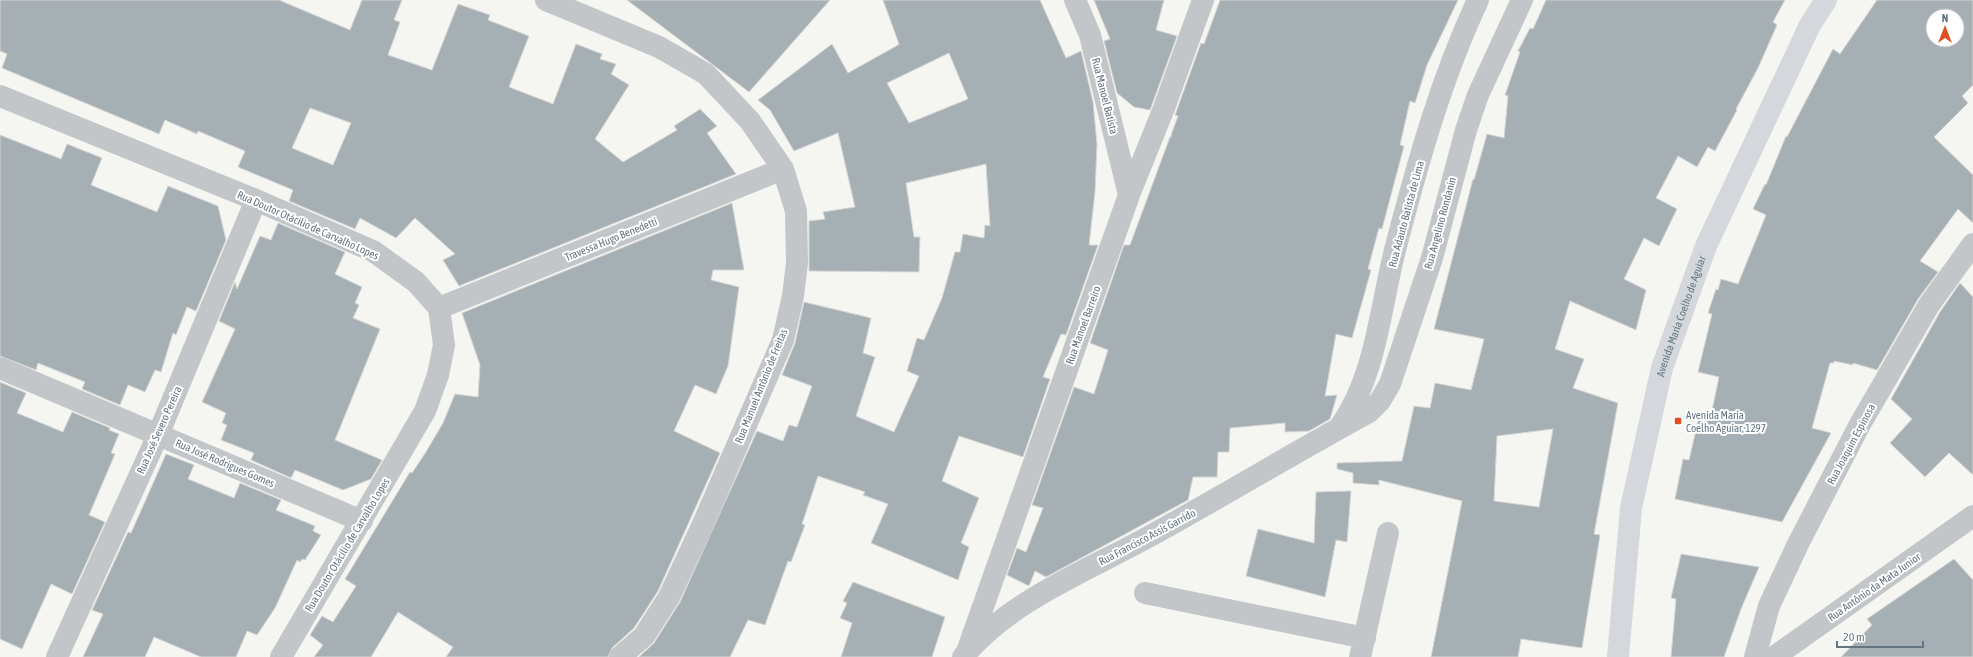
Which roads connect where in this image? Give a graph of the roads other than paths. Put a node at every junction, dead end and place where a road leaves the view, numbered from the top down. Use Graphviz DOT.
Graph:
graph roads {
  1 [pos="546,0"];
  2 [pos="1075,0"];
  3 [pos="1203,0"];
  4 [pos="1478,0"];
  5 [pos="1522,0"];
  6 [pos="1826,0"];
  7 [pos="0,96"];
  8 [pos="784,169"];
  9 [pos="1129,195"];
  10 [pos="256,200"];
  11 [pos="1973,244"];
  12 [pos="439,308"];
  13 [pos="0,368"];
  14 [pos="1339,429"];
  15 [pos="158,435"];
  16 [pos="1973,516"];
  17 [pos="362,521"];
  18 [pos="1388,533"];
  19 [pos="1145,593"];
  20 [pos="1362,648"];
  21 [pos="966,655"];
  22 [pos="57,657"];
  23 [pos="281,657"];
  24 [pos="620,657"];
  25 [pos="1618,657"];
  26 [pos="1755,657"];
  27 [pos="1774,657"];
  1 -- 8 [label="street, Rua Manuel Antônio de Freitas"];
  2 -- 9 [label="street, Rua Manoel Batista"];
  3 -- 9 [label="street, Rua Manoel Barreiro"];
  4 -- 14 [label="street, Rua Adauto Batista de Lima"];
  5 -- 14 [label="street, Rua Angelino Rondanin"];
  6 -- 25 [label="main road, Avenida Maria Coelho de Aguiar"];
  7 -- 10 [label="street, Rua Doutor Otácilio de Carvalho Lopes"];
  8 -- 12 [label="street, Travessa Hugo Benedetti"];
  8 -- 24 [label="street, Rua Manuel Antônio de Freitas"];
  9 -- 21 [label="street, Rua Manoel Barreiro"];
  10 -- 12 [label="street, Rua Doutor Otácilio de Carvalho Lopes"];
  10 -- 15 [label="street, Rua José Severo Pereira"];
  11 -- 26 [label="street, Rua Joaquim Espinosa"];
  12 -- 17 [label="street, Rua Doutor Otácilio de Carvalho Lopes"];
  13 -- 15 [label="street, Rua José Rodrigues Gomes"];
  14 -- 21 [label="street, Rua Francisco Assis Garrido"];
  15 -- 17 [label="street, Rua José Rodrigues Gomes"];
  15 -- 22 [label="street, Rua José Severo Pereira"];
  16 -- 27 [label="street, Rua Antônio da Mata Junior"];
  17 -- 23 [label="street, Rua Doutor Otácilio de Carvalho Lopes"];
  18 -- 20 [label="street"];
  19 -- 20 [label="street"];
}
